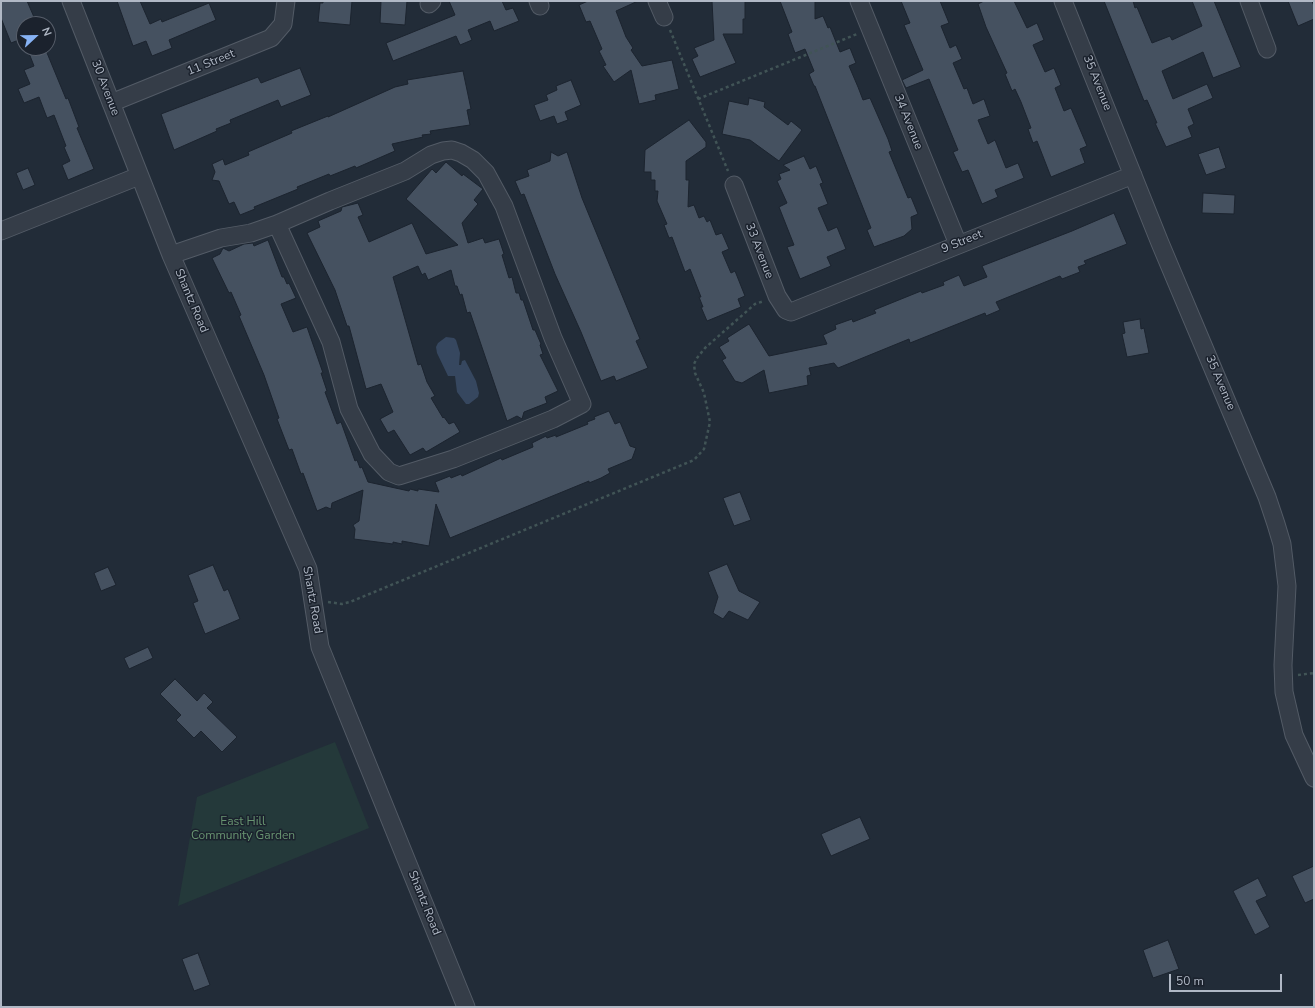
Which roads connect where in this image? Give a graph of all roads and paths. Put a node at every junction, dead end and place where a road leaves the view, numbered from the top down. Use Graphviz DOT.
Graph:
graph roads {
  1 [pos="71,1"];
  2 [pos="286,1"];
  3 [pos="657,1"];
  4 [pos="859,1"];
  5 [pos="1063,1"];
  6 [pos="1249,1"];
  7 [pos="664,17"];
  8 [pos="862,32"];
  9 [pos="1267,49"];
  10 [pos="698,99"];
  11 [pos="111,103"];
  12 [pos="1133,175"];
  13 [pos="139,176"];
  14 [pos="734,185"];
  15 [pos="277,224"];
  16 [pos="1,231"];
  17 [pos="958,244"];
  18 [pos="171,254"];
  19 [pos="777,296"];
  20 [pos="791,312"];
  21 [pos="325,600"];
  22 [pos="1314,778"];
  23 [pos="466,1007"];
  1 -- 11 [label="street, 30 Avenue"];
  2 -- 11 [label="street, 11 Street"];
  3 -- 7 [label="street"];
  4 -- 17 [label="street, 34 Avenue"];
  5 -- 12 [label="street, 35 Avenue"];
  6 -- 9 [label="street"];
  7 -- 10 [label="path"];
  8 -- 10 [label="path"];
  10 -- 14 [label="path"];
  11 -- 13 [label="street, 30 Avenue"];
  12 -- 17 [label="street, 9 Street"];
  12 -- 22 [label="street, 35 Avenue"];
  13 -- 16 [label="street"];
  13 -- 18 [label="street, Shantz Road"];
  14 -- 19 [label="street, 33 Avenue"];
  15 -- 15 [label="street"];
  15 -- 18 [label="street"];
  17 -- 20 [label="street, 9 Street"];
  18 -- 23 [label="street, Shantz Road"];
  19 -- 20 [label="street, 33 Avenue"];
  19 -- 21 [label="path"];
}
